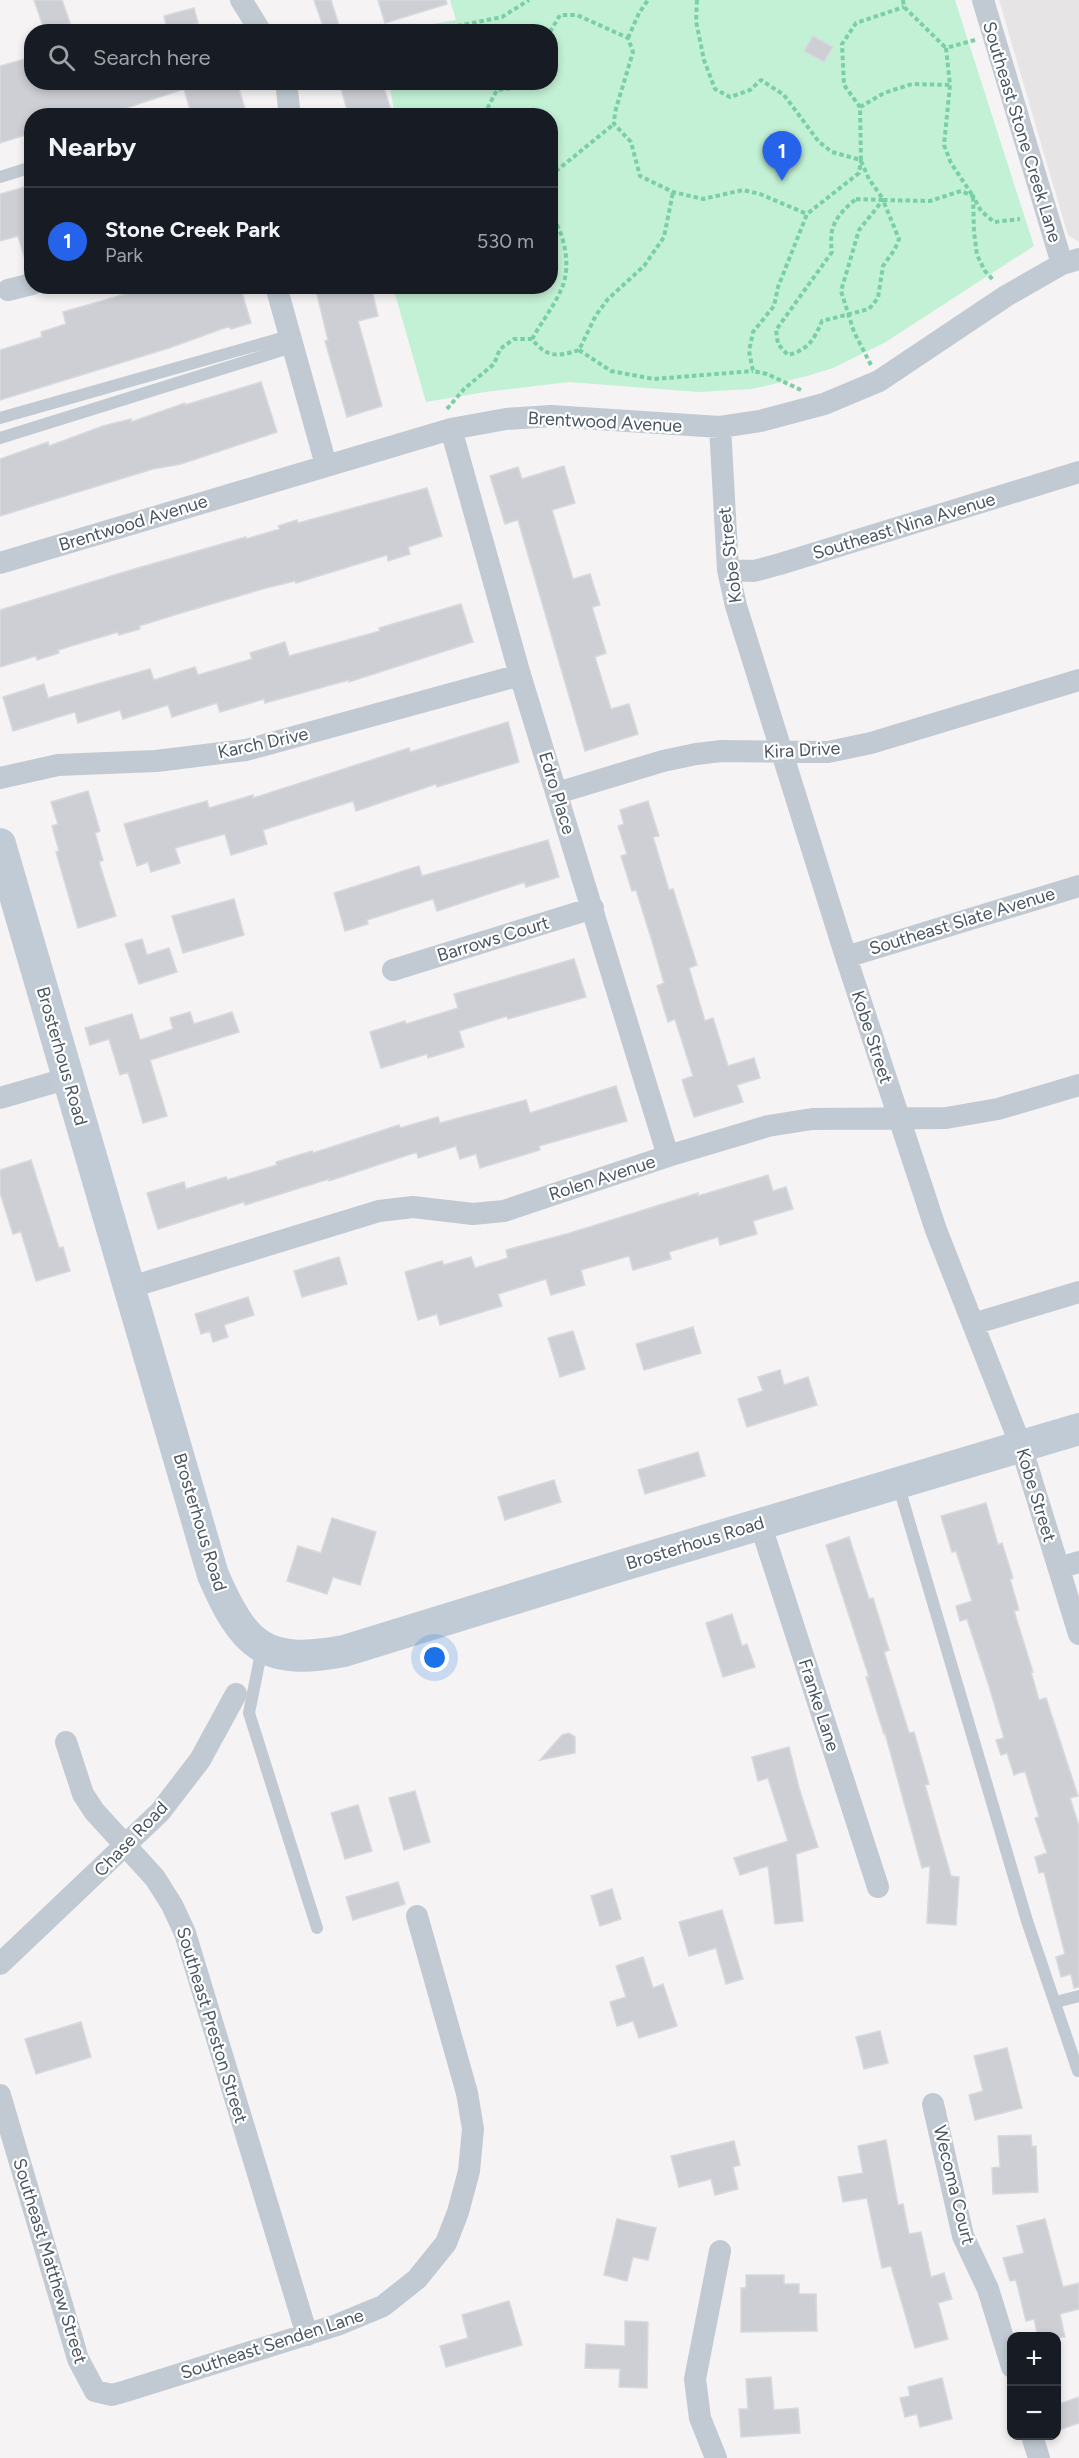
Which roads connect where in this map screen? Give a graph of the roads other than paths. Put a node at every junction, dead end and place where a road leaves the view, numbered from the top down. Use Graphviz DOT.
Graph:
graph roads {
  1 [pos="241,0"];
  2 [pos="983,0"];
  3 [pos="256,24"];
  4 [pos="287,90"];
  5 [pos="289,108"];
  6 [pos="24,170"];
  7 [pos="0,177"];
  8 [pos="1070,262"];
  9 [pos="24,286"];
  10 [pos="4,291"];
  11 [pos="278,294"];
  12 [pos="290,342"];
  13 [pos="0,418"];
  14 [pos="720,428"];
  15 [pos="451,429"];
  16 [pos="0,438"];
  17 [pos="326,465"];
  18 [pos="1079,472"];
  19 [pos="0,562"];
  20 [pos="728,570"];
  21 [pos="520,675"];
  22 [pos="1079,680"];
  23 [pos="781,752"];
  24 [pos="0,778"];
  25 [pos="557,793"];
  26 [pos="0,844"];
  27 [pos="1079,885"];
  28 [pos="593,908"];
  29 [pos="846,957"];
  30 [pos="393,970"];
  31 [pos="69,1078"];
  32 [pos="1079,1085"];
  33 [pos="0,1098"];
  34 [pos="899,1119"];
  35 [pos="668,1156"];
  36 [pos="130,1287"];
  37 [pos="1079,1292"];
  38 [pos="973,1324"];
  39 [pos="1079,1430"];
  40 [pos="1021,1446"];
  41 [pos="897,1483"];
  42 [pos="760,1523"];
  43 [pos="1069,1565"];
  44 [pos="1079,1634"];
  45 [pos="262,1648"];
  46 [pos="236,1694"];
  47 [pos="66,1742"];
  48 [pos="125,1847"];
  49 [pos="878,1887"];
  50 [pos="417,1916"];
  51 [pos="317,1928"];
  52 [pos="0,1964"];
  53 [pos="1079,1996"];
  54 [pos="1056,2002"];
  55 [pos="1078,2071"];
  56 [pos="0,2095"];
  57 [pos="933,2104"];
  58 [pos="720,2251"];
  59 [pos="307,2335"];
  60 [pos="1007,2353"];
  61 [pos="95,2391"];
  62 [pos="1033,2440"];
  63 [pos="716,2458"];
  64 [pos="1039,2458"];
  1 -- 3 [label="street"];
  2 -- 8 [label="street, Southeast Stone Creek Lane"];
  4 -- 5 [label="street"];
  6 -- 7 [label="lane"];
  8 -- 14 [label="street, Brentwood Avenue"];
  9 -- 10 [label="street"];
  11 -- 12 [label="street"];
  12 -- 13 [label="lane"];
  12 -- 16 [label="lane"];
  12 -- 17 [label="street"];
  14 -- 15 [label="street, Brentwood Avenue"];
  14 -- 20 [label="street, Kobe Street"];
  15 -- 17 [label="street, Brentwood Avenue"];
  15 -- 21 [label="street, Edro Place"];
  17 -- 19 [label="street, Brentwood Avenue"];
  18 -- 20 [label="street, Southeast Nina Avenue"];
  20 -- 23 [label="street, Kobe Street"];
  21 -- 24 [label="street, Karch Drive"];
  21 -- 25 [label="street, Edro Place"];
  22 -- 23 [label="street, Kira Drive"];
  23 -- 25 [label="street, Kira Drive"];
  23 -- 29 [label="street, Kobe Street"];
  25 -- 28 [label="street, Edro Place"];
  26 -- 31 [label="street, Brosterhous Road"];
  27 -- 29 [label="street, Southeast Slate Avenue"];
  28 -- 30 [label="street, Barrows Court"];
  28 -- 35 [label="street, Edro Place"];
  29 -- 34 [label="street, Kobe Street"];
  31 -- 33 [label="street"];
  31 -- 36 [label="street, Brosterhous Road"];
  32 -- 34 [label="street, Rolen Avenue"];
  34 -- 35 [label="street, Rolen Avenue"];
  34 -- 38 [label="street, Kobe Street"];
  35 -- 36 [label="street, Rolen Avenue"];
  36 -- 45 [label="street, Brosterhous Road"];
  37 -- 38 [label="street"];
  38 -- 40 [label="street, Kobe Street"];
  39 -- 40 [label="street, Brosterhous Road"];
  40 -- 41 [label="street, Brosterhous Road"];
  40 -- 43 [label="street, Kobe Street"];
  41 -- 42 [label="street, Brosterhous Road"];
  41 -- 54 [label="lane"];
  42 -- 45 [label="street, Brosterhous Road"];
  42 -- 49 [label="street, Franke Lane"];
  43 -- 44 [label="street, Kobe Street"];
  45 -- 51 [label="lane"];
  46 -- 48 [label="street, Chase Road"];
  47 -- 48 [label="street, Southeast Preston Street"];
  48 -- 52 [label="street, Chase Road"];
  48 -- 59 [label="street, Southeast Preston Street"];
  50 -- 59 [label="street, Southeast Senden Lane"];
  53 -- 54 [label="lane"];
  54 -- 55 [label="lane"];
  56 -- 61 [label="street, Southeast Matthew Street"];
  57 -- 60 [label="street, Wecoma Court"];
  58 -- 63 [label="street"];
  59 -- 61 [label="street, Southeast Senden Lane"];
  62 -- 64 [label="street"];
}
